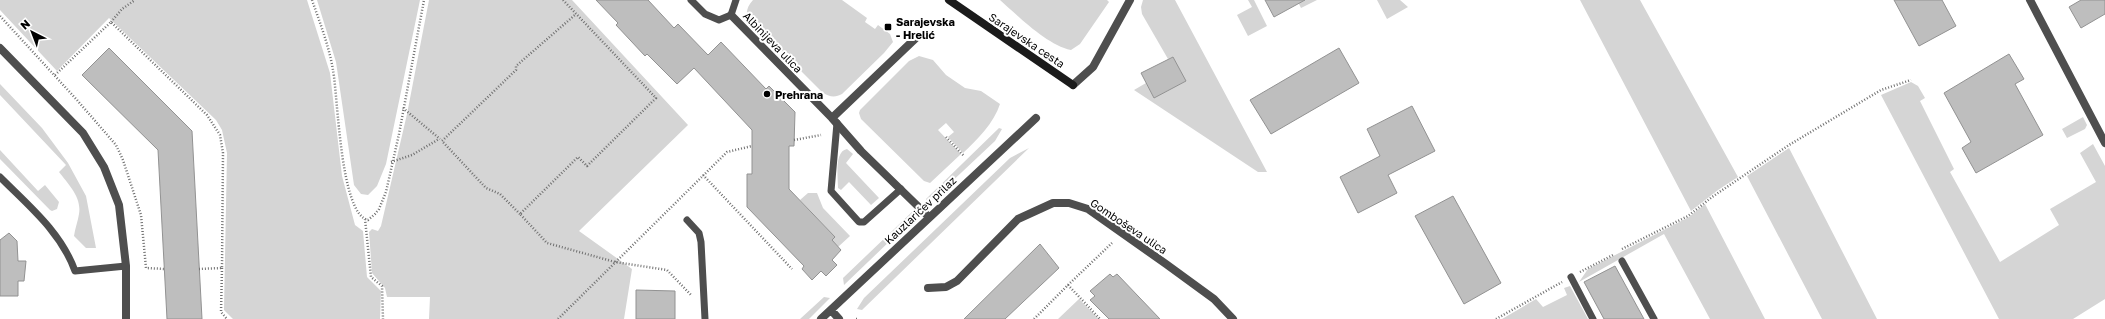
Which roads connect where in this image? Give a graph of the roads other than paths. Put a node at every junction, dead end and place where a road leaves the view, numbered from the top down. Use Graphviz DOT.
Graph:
graph roads {
  1 [pos="691,0"];
  2 [pos="736,0"];
  3 [pos="949,0"];
  4 [pos="1130,0"];
  5 [pos="2030,0"];
  6 [pos="731,15"];
  7 [pos="918,36"];
  8 [pos="0,48"];
  9 [pos="1073,85"];
  10 [pos="1036,118"];
  11 [pos="835,121"];
  12 [pos="2105,143"];
  13 [pos="0,177"];
  14 [pos="901,189"];
  15 [pos="929,217"];
  16 [pos="687,220"];
  17 [pos="1622,261"];
  18 [pos="126,266"];
  19 [pos="1571,277"];
  20 [pos="928,288"];
  21 [pos="830,310"];
  22 [pos="705,316"];
  23 [pos="126,319"];
  24 [pos="821,319"];
  25 [pos="839,319"];
  26 [pos="1232,319"];
  27 [pos="1593,319"];
  28 [pos="1654,319"];
  1 -- 6 [label="lane, Albinijeva ulica"];
  2 -- 6 [label="lane, Albinijeva ulica"];
  3 -- 9 [label="main road, Sarajevska cesta"];
  4 -- 9 [label="street"];
  5 -- 12 [label="street"];
  6 -- 11 [label="street, Albinijeva ulica"];
  7 -- 11 [label="street"];
  8 -- 18 [label="street"];
  10 -- 15 [label="street, Kauzlarićev prilaz"];
  11 -- 14 [label="street, Albinijeva ulica"];
  11 -- 14 [label="lane"];
  13 -- 18 [label="lane"];
  14 -- 15 [label="street, Albinijeva ulica"];
  15 -- 21 [label="street, Kauzlarićev prilaz"];
  16 -- 22 [label="lane"];
  17 -- 28 [label="lane"];
  18 -- 23 [label="street"];
  19 -- 27 [label="lane"];
  20 -- 26 [label="street, Gomboševa ulica"];
  21 -- 24 [label="street, Kauzlarićev prilaz"];
  21 -- 25 [label="street"];
}
